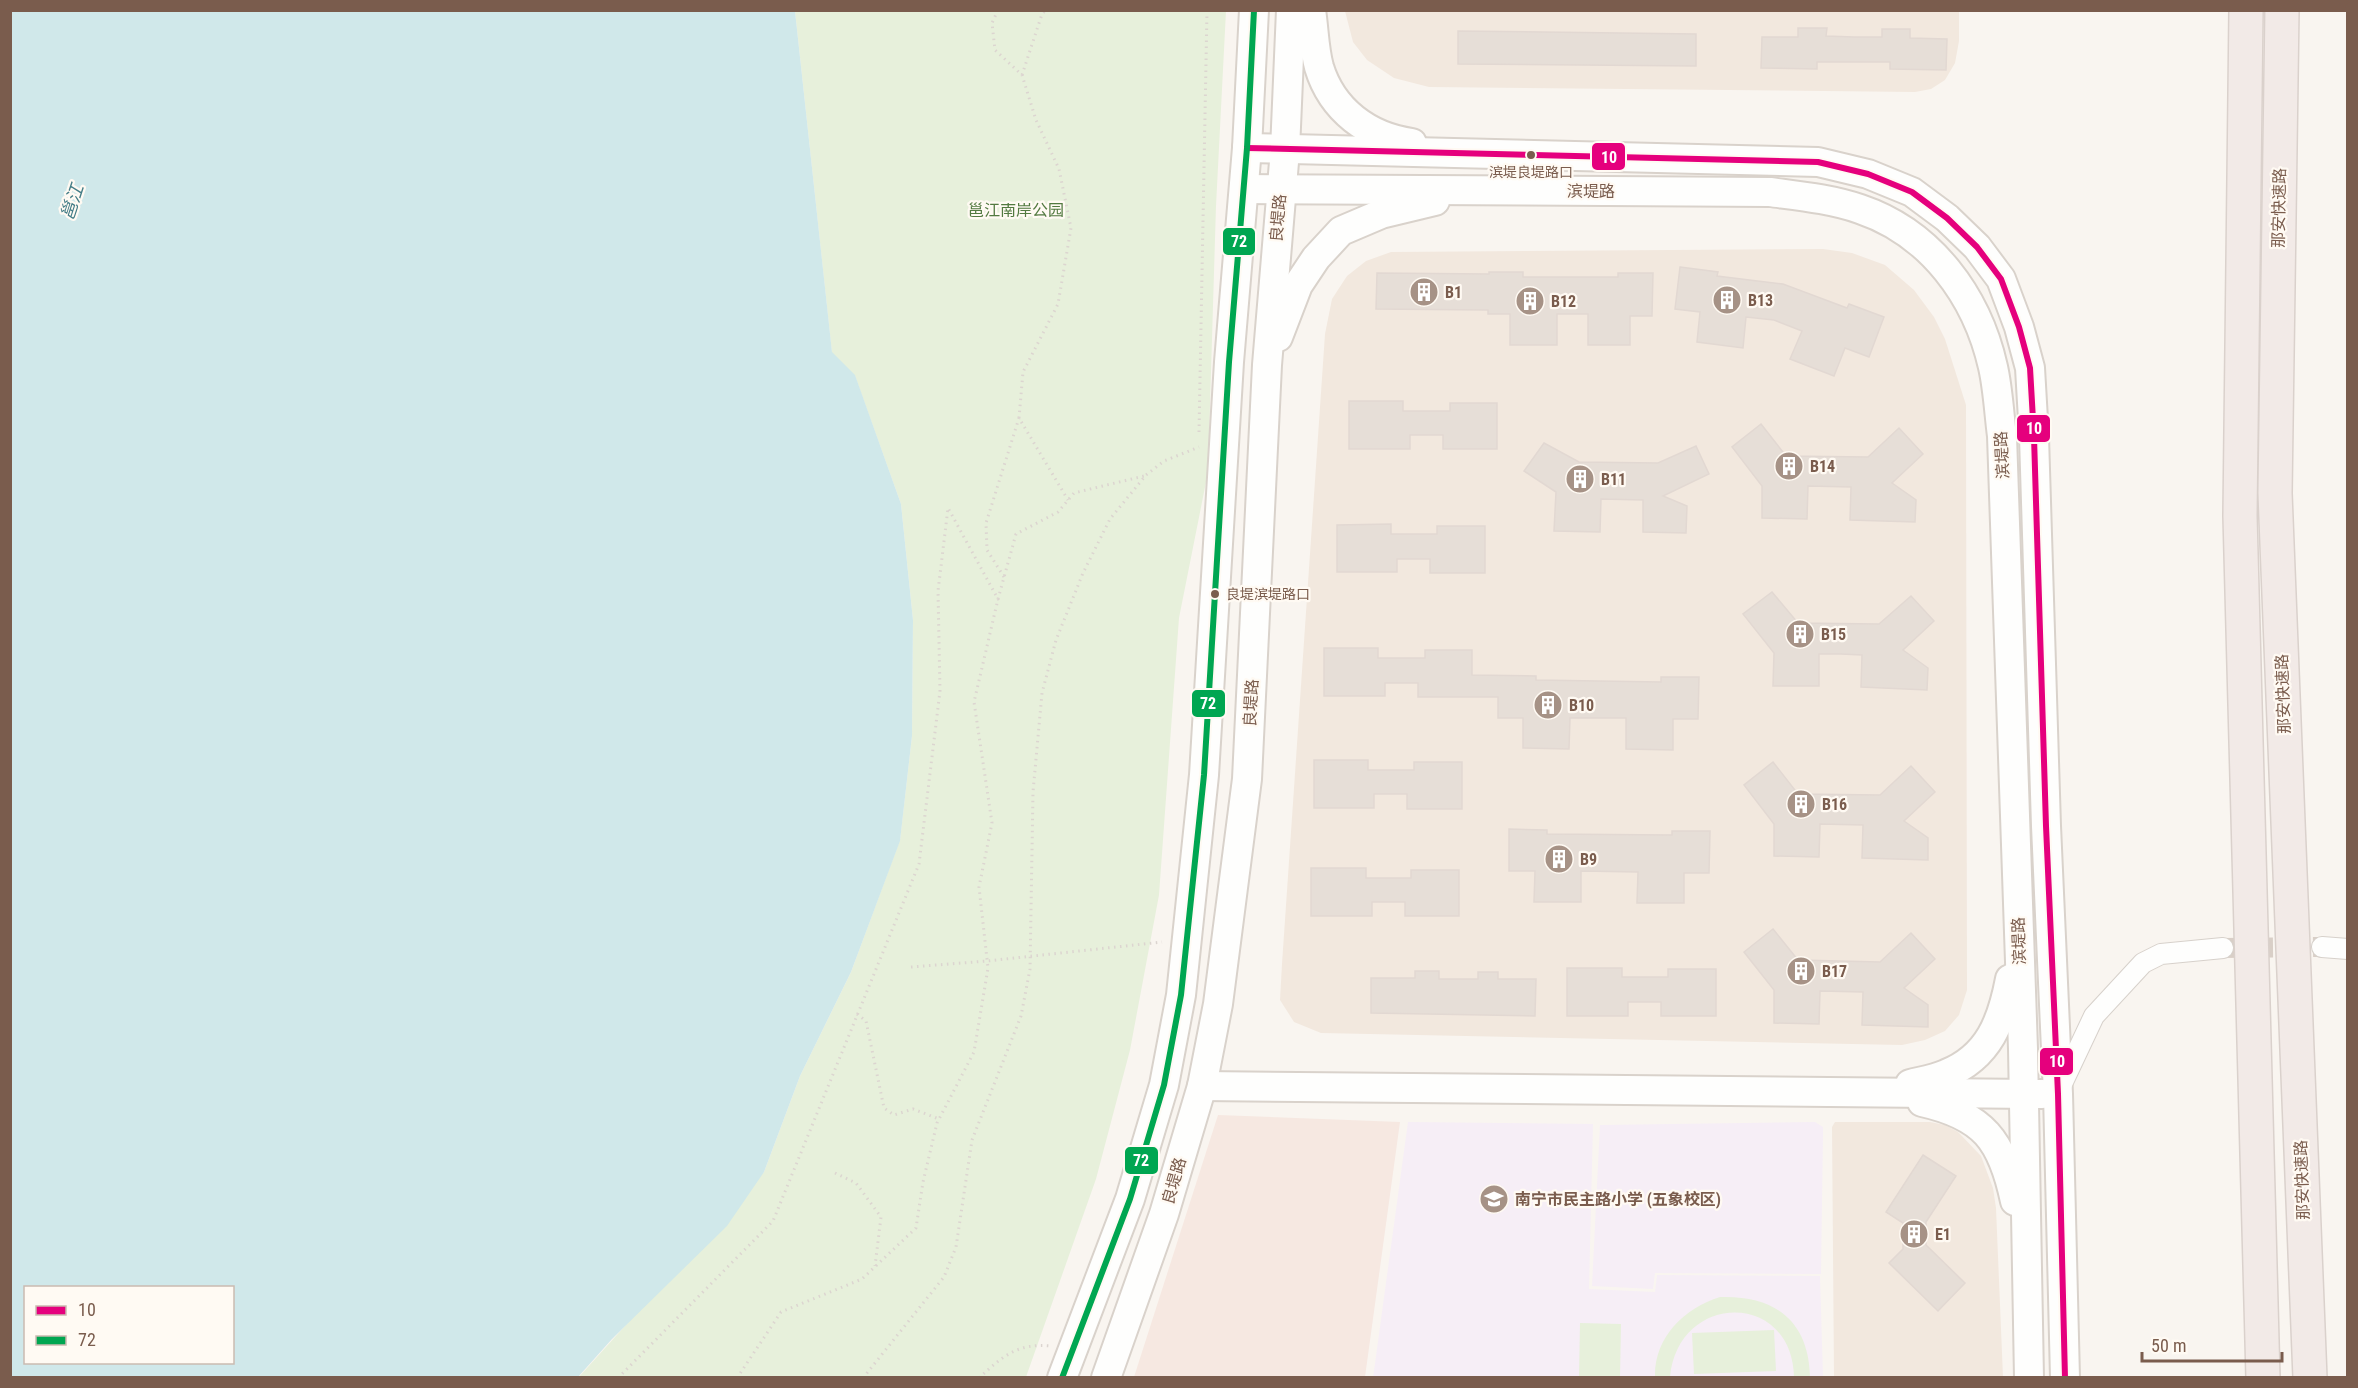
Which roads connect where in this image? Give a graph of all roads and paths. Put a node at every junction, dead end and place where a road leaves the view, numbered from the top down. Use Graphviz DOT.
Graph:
graph roads {
  1 [pos="998,10"];
  2 [pos="1046,10"];
  3 [pos="1208,10"];
  4 [pos="1254,10"];
  5 [pos="1292,10"];
  6 [pos="1311,10"];
  7 [pos="2246,10"];
  8 [pos="2282,10"];
  9 [pos="1022,75"];
  10 [pos="1247,148"];
  11 [pos="1285,150"];
  12 [pos="1491,154"];
  13 [pos="1244,189"];
  14 [pos="1281,190"];
  15 [pos="1490,191"];
  16 [pos="1229,363"];
  17 [pos="1267,365"];
  18 [pos="1019,418"];
  19 [pos="1146,475"];
  20 [pos="1068,500"];
  21 [pos="1004,577"];
  22 [pos="998,599"];
  23 [pos="2019,927"];
  24 [pos="2051,927"];
  25 [pos="1172,941"];
  26 [pos="2223,948"];
  27 [pos="2322,948"];
  28 [pos="2348,949"];
  29 [pos="1031,956"];
  30 [pos="987,961"];
  31 [pos="910,967"];
  32 [pos="857,1014"];
  33 [pos="1202,1086"];
  34 [pos="1879,1092"];
  35 [pos="2024,1094"];
  36 [pos="2058,1094"];
  37 [pos="939,1119"];
  38 [pos="835,1173"];
  39 [pos="2061,1252"];
  40 [pos="2026,1253"];
  41 [pos="875,1266"];
  42 [pos="1073,1348"];
  43 [pos="618,1377"];
  44 [pos="737,1377"];
  45 [pos="863,1377"];
  46 [pos="980,1377"];
  47 [pos="1062,1377"];
  48 [pos="1106,1377"];
  49 [pos="2029,1377"];
  50 [pos="2065,1377"];
  51 [pos="2263,1377"];
  52 [pos="2310,1377"];
  1 -- 9 [label="path"];
  2 -- 9 [label="path"];
  3 -- 19 [label="path"];
  4 -- 10 [label="street"];
  5 -- 11 [label="street, 良堤路"];
  6 -- 12 [label="street"];
  7 -- 51 [label="highway"];
  8 -- 52 [label="highway, 那安快速路"];
  9 -- 18 [label="path"];
  10 -- 11 [label="street, 滨堤路"];
  10 -- 13 [label="street"];
  11 -- 12 [label="street, 滨堤路"];
  11 -- 14 [label="street, 良堤路"];
  12 -- 15 [label="street"];
  12 -- 24 [label="street, 滨堤路"];
  13 -- 14 [label="street, 滨堤路"];
  13 -- 16 [label="street"];
  14 -- 15 [label="street, 滨堤路"];
  14 -- 17 [label="street, 良堤路"];
  15 -- 17 [label="street"];
  15 -- 23 [label="street, 滨堤路"];
  16 -- 17 [label="street"];
  16 -- 42 [label="street"];
  17 -- 33 [label="street, 良堤路"];
  18 -- 20 [label="path"];
  18 -- 21 [label="path"];
  19 -- 20 [label="path"];
  19 -- 29 [label="path"];
  20 -- 21 [label="path"];
  21 -- 22 [label="path"];
  22 -- 30 [label="path"];
  22 -- 32 [label="path"];
  23 -- 24 [label="street"];
  23 -- 34 [label="street"];
  23 -- 35 [label="street, 滨堤路"];
  24 -- 36 [label="street, 滨堤路"];
  25 -- 29 [label="path"];
  26 -- 36 [label="street"];
  27 -- 28 [label="street"];
  29 -- 30 [label="path"];
  29 -- 45 [label="path"];
  30 -- 31 [label="path"];
  30 -- 37 [label="path"];
  32 -- 37 [label="path"];
  32 -- 43 [label="path"];
  33 -- 34 [label="street"];
  33 -- 48 [label="street, 良堤路"];
  34 -- 35 [label="street"];
  34 -- 40 [label="street"];
  35 -- 36 [label="street"];
  35 -- 40 [label="street, 滨堤路"];
  36 -- 39 [label="street, 滨堤路"];
  37 -- 41 [label="path"];
  38 -- 41 [label="path"];
  39 -- 40 [label="street"];
  39 -- 50 [label="street, 滨堤路"];
  40 -- 49 [label="street, 滨堤路"];
  41 -- 44 [label="path"];
  42 -- 46 [label="path"];
  42 -- 47 [label="street"];
}
